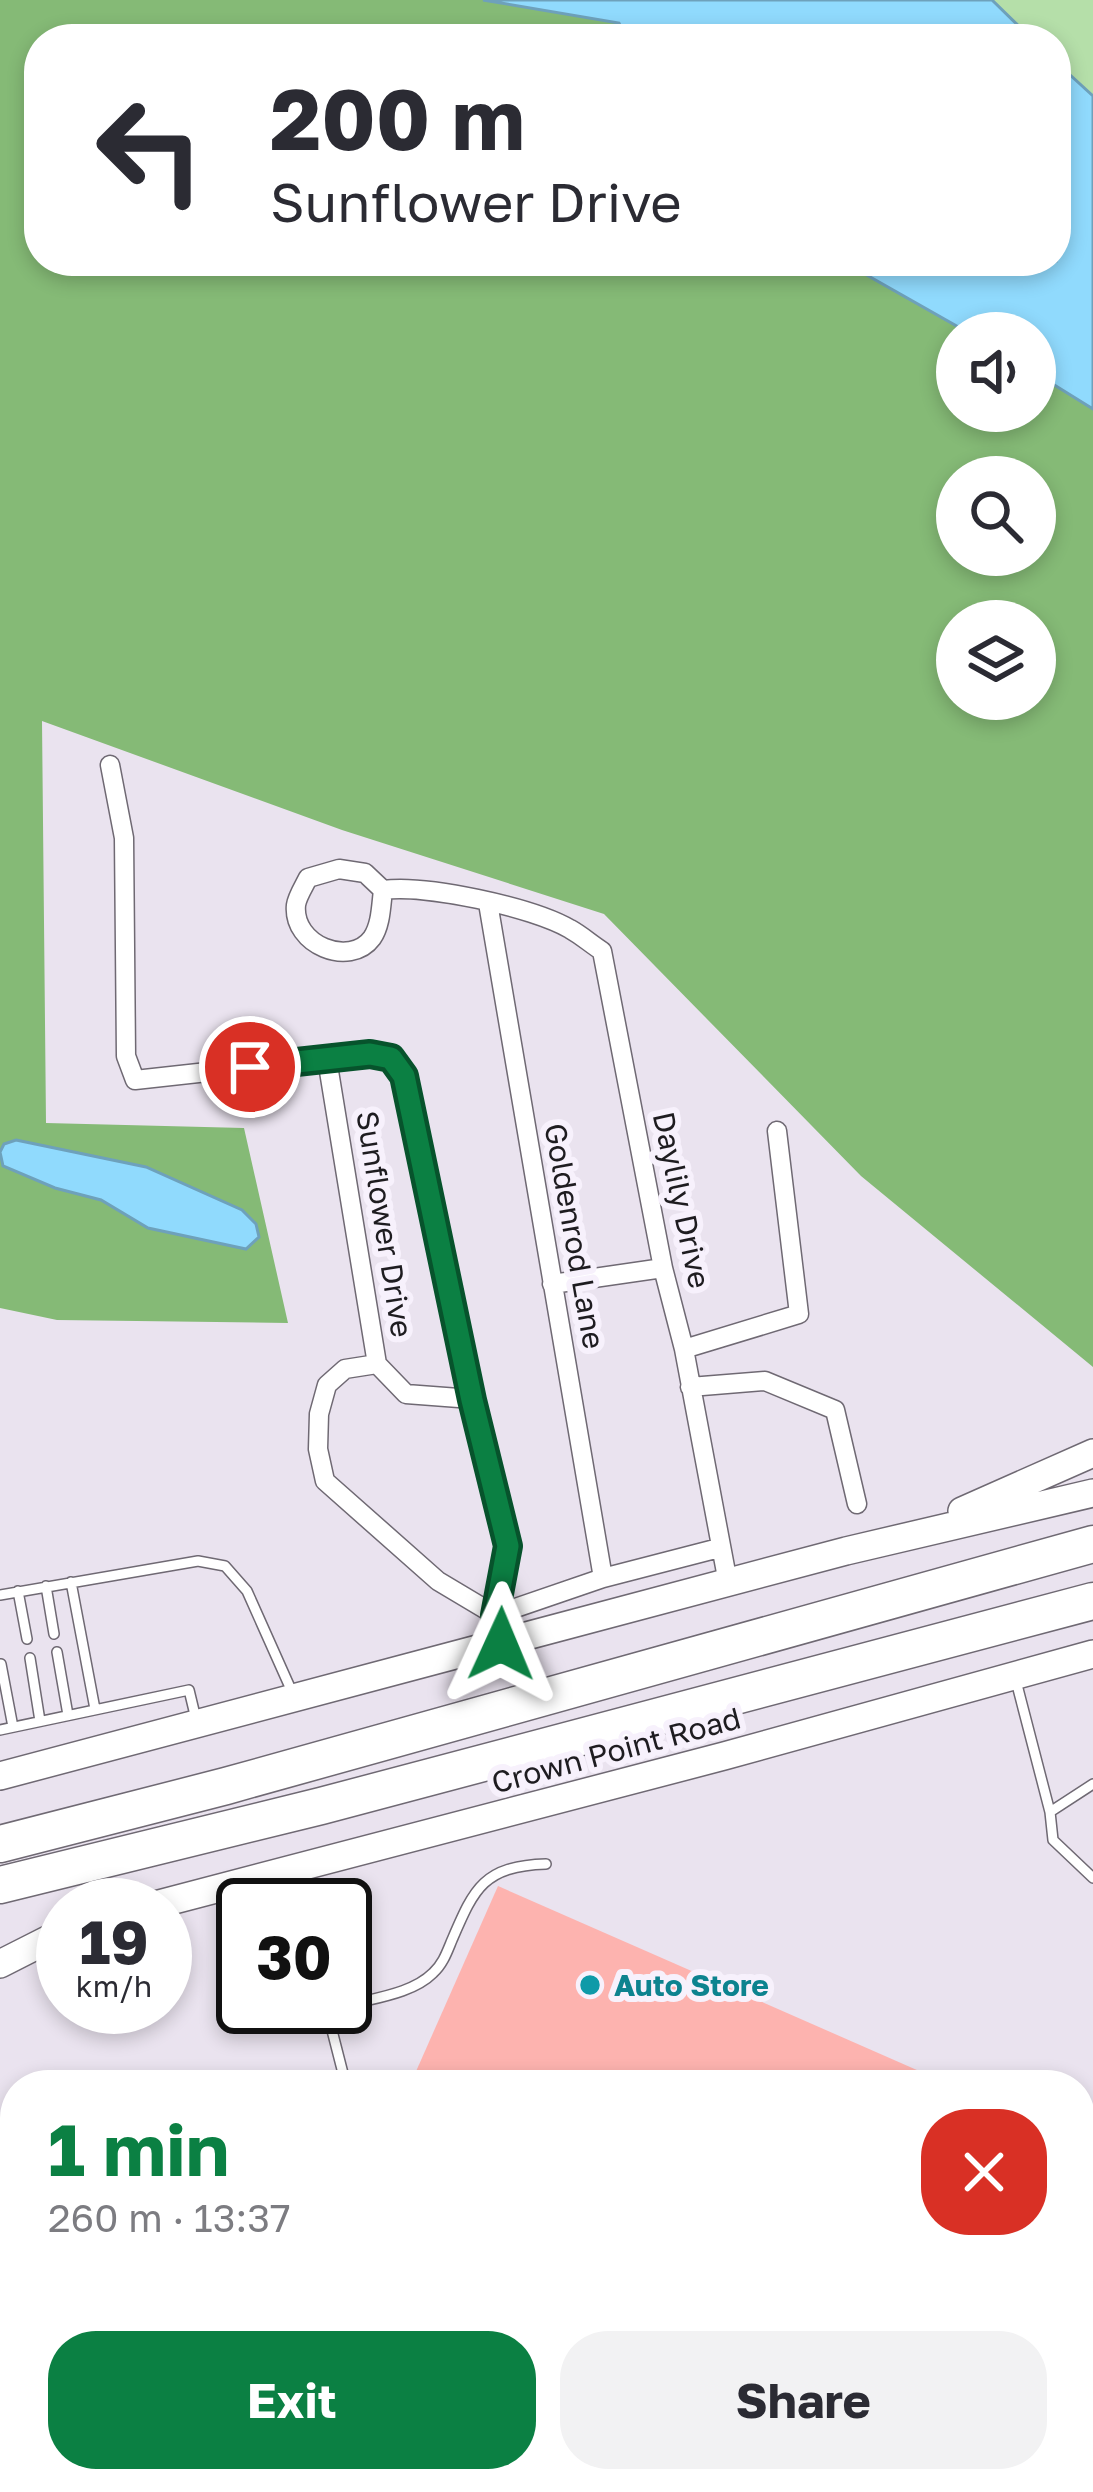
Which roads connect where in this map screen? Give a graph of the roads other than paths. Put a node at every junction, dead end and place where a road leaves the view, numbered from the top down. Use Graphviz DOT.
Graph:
graph roads {
  1 [pos="110,766"];
  2 [pos="382,890"];
  3 [pos="488,903"];
  4 [pos="327,1059"];
  5 [pos="777,1131"];
  6 [pos="663,1268"];
  7 [pos="553,1284"];
  8 [pos="684,1349"];
  9 [pos="377,1364"];
  10 [pos="690,1388"];
  11 [pos="472,1400"];
  12 [pos="1093,1453"];
  13 [pos="1093,1493"];
  14 [pos="857,1504"];
  15 [pos="891,1540"];
  16 [pos="1093,1544"];
  17 [pos="719,1548"];
  18 [pos="603,1578"];
  19 [pos="71,1582"];
  20 [pos="728,1583"];
  21 [pos="46,1586"];
  22 [pos="18,1591"];
  23 [pos="0,1595"];
  24 [pos="1093,1601"];
  25 [pos="495,1615"];
  26 [pos="54,1634"];
  27 [pos="27,1639"];
  28 [pos="501,1644"];
  29 [pos="57,1652"];
  30 [pos="1092,1655"];
  31 [pos="30,1658"];
  32 [pos="1,1664"];
  33 [pos="1015,1676"];
  34 [pos="295,1699"];
  35 [pos="95,1709"];
  36 [pos="68,1715"];
  37 [pos="40,1721"];
  38 [pos="197,1724"];
  39 [pos="13,1727"];
  40 [pos="0,1730"];
  41 [pos="0,1776"];
  42 [pos="1093,1784"];
  43 [pos="1050,1812"];
  44 [pos="256,1822"];
  45 [pos="0,1844"];
  46 [pos="546,1864"];
  47 [pos="293,1867"];
  48 [pos="296,1878"];
  49 [pos="1093,1878"];
  50 [pos="0,1885"];
  51 [pos="192,1895"];
  52 [pos="0,1909"];
  53 [pos="36,1936"];
  54 [pos="0,1943"];
  55 [pos="36,1945"];
  56 [pos="0,1964"];
  57 [pos="372,1999"];
  58 [pos="333,2034"];
  59 [pos="342,2070"];
  1 -- 4 [label="street, Sunflower Drive"];
  2 -- 2 [label="street"];
  2 -- 3 [label="street, Daylily Drive"];
  3 -- 6 [label="street, Daylily Drive"];
  3 -- 7 [label="street, Goldenrod Lane"];
  4 -- 9 [label="street, Sunflower Drive"];
  4 -- 11 [label="street, Sunflower Drive"];
  5 -- 8 [label="street"];
  6 -- 7 [label="street"];
  6 -- 8 [label="street, Daylily Drive"];
  7 -- 18 [label="street, Goldenrod Lane"];
  8 -- 10 [label="street, Daylily Drive"];
  9 -- 11 [label="street, Sunflower Drive"];
  9 -- 25 [label="street"];
  10 -- 14 [label="street"];
  10 -- 17 [label="street, Daylily Drive"];
  11 -- 25 [label="street, Sunflower Drive"];
  12 -- 15 [label="main road"];
  13 -- 15 [label="main road"];
  15 -- 20 [label="main road"];
  16 -- 45 [label="highway"];
  17 -- 18 [label="street"];
  17 -- 20 [label="street, Daylily Drive"];
  18 -- 25 [label="street"];
  19 -- 21 [label="lane"];
  19 -- 34 [label="lane"];
  19 -- 35 [label="lane"];
  20 -- 28 [label="main road"];
  21 -- 22 [label="lane"];
  21 -- 26 [label="lane"];
  22 -- 23 [label="lane"];
  22 -- 27 [label="lane"];
  24 -- 44 [label="highway"];
  25 -- 28 [label="street, Sunflower Drive"];
  28 -- 34 [label="main road"];
  29 -- 36 [label="lane"];
  30 -- 33 [label="main road, Crown Point Road"];
  31 -- 37 [label="lane"];
  32 -- 39 [label="lane"];
  33 -- 43 [label="lane"];
  33 -- 47 [label="main road, Crown Point Road"];
  34 -- 38 [label="main road"];
  35 -- 36 [label="lane"];
  35 -- 38 [label="lane"];
  36 -- 37 [label="lane"];
  37 -- 39 [label="lane"];
  38 -- 41 [label="main road"];
  39 -- 40 [label="lane"];
  42 -- 43 [label="lane"];
  43 -- 49 [label="lane"];
  44 -- 50 [label="highway"];
  44 -- 52 [label="highway"];
  46 -- 57 [label="lane"];
  47 -- 48 [label="lane"];
  47 -- 51 [label="main road, Crown Point Road"];
  53 -- 54 [label="main road"];
  55 -- 56 [label="main road"];
  58 -- 59 [label="lane"];
}
